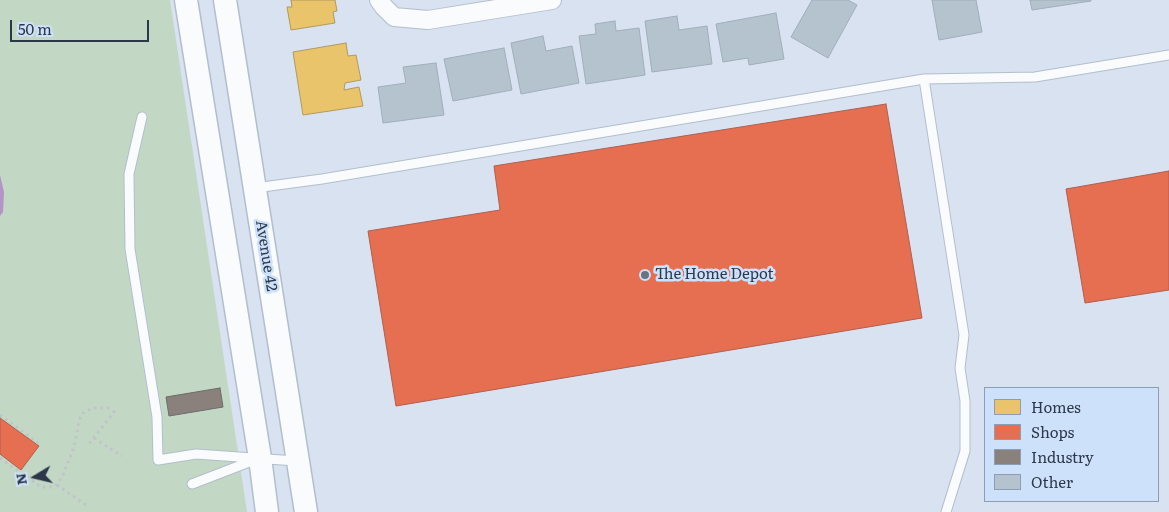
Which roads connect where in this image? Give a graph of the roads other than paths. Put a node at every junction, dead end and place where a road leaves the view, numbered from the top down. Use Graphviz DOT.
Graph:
graph roads {
  1 [pos="186,0"];
  2 [pos="225,0"];
  3 [pos="379,0"];
  4 [pos="552,0"];
  5 [pos="1169,55"];
  6 [pos="924,79"];
  7 [pos="142,117"];
  8 [pos="255,188"];
  9 [pos="260,458"];
  10 [pos="299,461"];
  11 [pos="192,484"];
  12 [pos="267,512"];
  13 [pos="306,512"];
  14 [pos="946,512"];
  1 -- 9 [label="street"];
  2 -- 8 [label="street, Avenue 42"];
  3 -- 4 [label="street"];
  5 -- 6 [label="lane"];
  6 -- 8 [label="lane"];
  6 -- 14 [label="lane"];
  7 -- 9 [label="lane"];
  8 -- 10 [label="street, Avenue 42"];
  9 -- 10 [label="lane"];
  9 -- 11 [label="lane"];
  9 -- 12 [label="street"];
  10 -- 13 [label="street, Avenue 42"];
}
